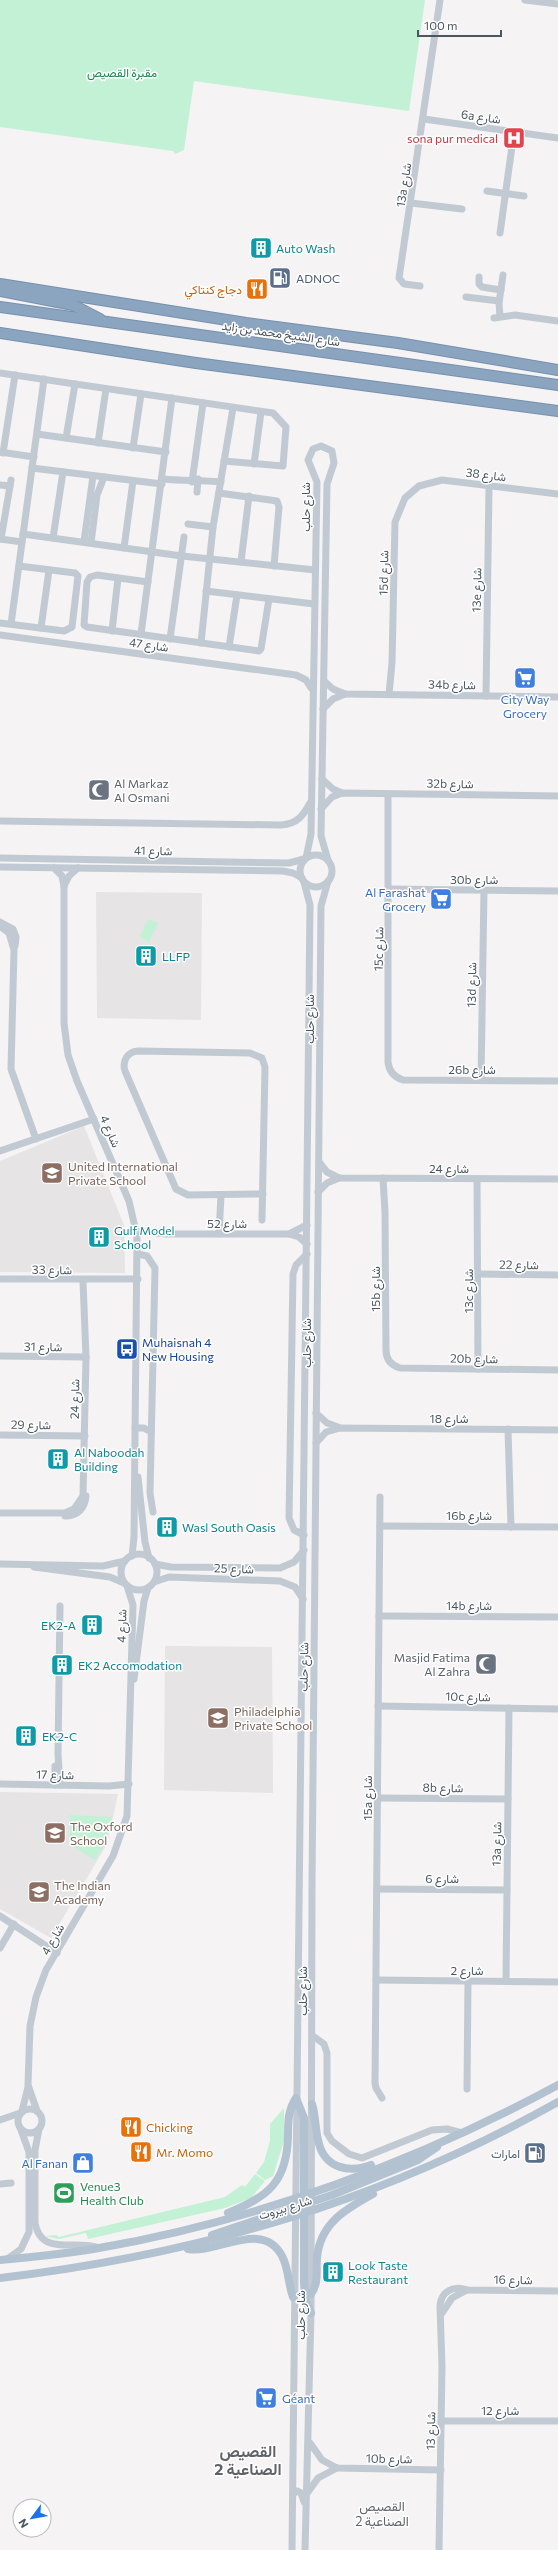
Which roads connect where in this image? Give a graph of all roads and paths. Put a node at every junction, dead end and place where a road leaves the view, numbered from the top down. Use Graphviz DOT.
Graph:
graph roads {
  1 [pos="440,0"];
  2 [pos="525,0"];
  3 [pos="558,4"];
  4 [pos="424,119"];
  5 [pos="514,132"];
  6 [pos="558,138"];
  7 [pos="487,191"];
  8 [pos="506,194"];
  9 [pos="524,196"];
  10 [pos="411,203"];
  11 [pos="462,209"];
  12 [pos="500,233"];
  13 [pos="503,275"];
  14 [pos="479,277"];
  15 [pos="0,284"];
  16 [pos="420,286"];
  17 [pos="484,288"];
  18 [pos="501,290"];
  19 [pos="0,291"];
  20 [pos="466,297"];
  21 [pos="482,299"];
  22 [pos="499,301"];
  23 [pos="0,307"];
  24 [pos="101,320"];
  25 [pos="558,321"];
  26 [pos="0,333"];
  27 [pos="20,336"];
  28 [pos="0,338"];
  29 [pos="558,370"];
  30 [pos="0,373"];
  31 [pos="15,375"];
  32 [pos="44,379"];
  33 [pos="75,384"];
  34 [pos="558,386"];
  35 [pos="106,389"];
  36 [pos="141,394"];
  37 [pos="172,398"];
  38 [pos="203,403"];
  39 [pos="233,408"];
  40 [pos="558,411"];
  41 [pos="261,412"];
  42 [pos="37,434"];
  43 [pos="66,438"];
  44 [pos="98,443"];
  45 [pos="133,448"];
  46 [pos="2,452"];
  47 [pos="166,452"];
  48 [pos="34,457"];
  49 [pos="224,461"];
  50 [pos="254,464"];
  51 [pos="32,468"];
  52 [pos="63,472"];
  53 [pos="93,476"];
  54 [pos="104,477"];
  55 [pos="133,480"];
  56 [pos="162,481"];
  57 [pos="195,481"];
  58 [pos="221,482"];
  59 [pos="0,485"];
  60 [pos="489,486"];
  61 [pos="414,490"];
  62 [pos="197,492"];
  63 [pos="219,493"];
  64 [pos="558,494"];
  65 [pos="249,496"];
  66 [pos="4,501"];
  67 [pos="188,524"];
  68 [pos="214,527"];
  69 [pos="23,534"];
  70 [pos="184,536"];
  71 [pos="53,538"];
  72 [pos="1,539"];
  73 [pos="22,542"];
  74 [pos="88,543"];
  75 [pos="124,548"];
  76 [pos="152,551"];
  77 [pos="182,556"];
  78 [pos="210,559"];
  79 [pos="241,562"];
  80 [pos="19,566"];
  81 [pos="274,566"];
  82 [pos="49,570"];
  83 [pos="315,570"];
  84 [pos="118,578"];
  85 [pos="148,582"];
  86 [pos="206,591"];
  87 [pos="237,595"];
  88 [pos="269,599"];
  89 [pos="314,604"];
  90 [pos="0,622"];
  91 [pos="11,624"];
  92 [pos="41,628"];
  93 [pos="112,631"];
  94 [pos="141,634"];
  95 [pos="0,635"];
  96 [pos="170,639"];
  97 [pos="201,643"];
  98 [pos="229,647"];
  99 [pos="313,665"];
  100 [pos="296,675"];
  101 [pos="324,681"];
  102 [pos="312,689"];
  103 [pos="345,694"];
  104 [pos="391,694"];
  105 [pos="486,696"];
  106 [pos="558,697"];
  107 [pos="323,708"];
  108 [pos="322,779"];
  109 [pos="342,793"];
  110 [pos="390,794"];
  111 [pos="558,796"];
  112 [pos="311,801"];
  113 [pos="322,808"];
  114 [pos="0,821"];
  115 [pos="0,858"];
  116 [pos="305,859"];
  117 [pos="328,860"];
  118 [pos="0,867"];
  119 [pos="54,868"];
  120 [pos="78,868"];
  121 [pos="303,880"];
  122 [pos="328,881"];
  123 [pos="64,886"];
  124 [pos="389,889"];
  125 [pos="484,890"];
  126 [pos="558,891"];
  127 [pos="0,922"];
  128 [pos="0,926"];
  129 [pos="14,950"];
  130 [pos="390,1070"];
  131 [pos="481,1080"];
  132 [pos="558,1081"];
  133 [pos="93,1117"];
  134 [pos="38,1138"];
  135 [pos="0,1151"];
  136 [pos="319,1162"];
  137 [pos="339,1178"];
  138 [pos="386,1178"];
  139 [pos="480,1179"];
  140 [pos="558,1180"];
  141 [pos="318,1192"];
  142 [pos="221,1194"];
  143 [pos="263,1194"];
  144 [pos="262,1220"];
  145 [pos="307,1225"];
  146 [pos="137,1234"];
  147 [pos="219,1234"];
  148 [pos="289,1234"];
  149 [pos="307,1244"];
  150 [pos="138,1254"];
  151 [pos="307,1254"];
  152 [pos="479,1274"];
  153 [pos="558,1275"];
  154 [pos="0,1279"];
  155 [pos="86,1281"];
  156 [pos="138,1282"];
  157 [pos="0,1356"];
  158 [pos="86,1357"];
  159 [pos="392,1364"];
  160 [pos="478,1369"];
  161 [pos="558,1370"];
  162 [pos="316,1413"];
  163 [pos="151,1420"];
  164 [pos="135,1426"];
  165 [pos="340,1428"];
  166 [pos="510,1429"];
  167 [pos="558,1430"];
  168 [pos="151,1432"];
  169 [pos="0,1435"];
  170 [pos="85,1436"];
  171 [pos="316,1444"];
  172 [pos="135,1457"];
  173 [pos="380,1497"];
  174 [pos="153,1512"];
  175 [pos="0,1513"];
  176 [pos="380,1526"];
  177 [pos="511,1527"];
  178 [pos="558,1527"];
  179 [pos="304,1535"];
  180 [pos="304,1550"];
  181 [pos="132,1556"];
  182 [pos="149,1558"];
  183 [pos="125,1561"];
  184 [pos="0,1564"];
  185 [pos="20,1564"];
  186 [pos="155,1564"];
  187 [pos="154,1582"];
  188 [pos="126,1584"];
  189 [pos="148,1588"];
  190 [pos="304,1602"];
  191 [pos="60,1606"];
  192 [pos="379,1616"];
  193 [pos="558,1617"];
  194 [pos="378,1706"];
  195 [pos="508,1708"];
  196 [pos="558,1708"];
  197 [pos="130,1717"];
  198 [pos="0,1784"];
  199 [pos="57,1785"];
  200 [pos="129,1786"];
  201 [pos="378,1798"];
  202 [pos="508,1799"];
  203 [pos="377,1889"];
  204 [pos="507,1890"];
  205 [pos="0,1916"];
  206 [pos="14,1924"];
  207 [pos="0,1948"];
  208 [pos="58,1951"];
  209 [pos="376,1980"];
  210 [pos="468,1981"];
  211 [pos="506,1981"];
  212 [pos="558,1982"];
  213 [pos="313,2036"];
  214 [pos="28,2085"];
  215 [pos="558,2085"];
  216 [pos="467,2089"];
  217 [pos="296,2098"];
  218 [pos="382,2098"];
  219 [pos="558,2102"];
  220 [pos="312,2104"];
  221 [pos="37,2111"];
  222 [pos="21,2112"];
  223 [pos="0,2121"];
  224 [pos="20,2128"];
  225 [pos="39,2129"];
  226 [pos="462,2133"];
  227 [pos="442,2142"];
  228 [pos="11,2183"];
  229 [pos="0,2184"];
  230 [pos="383,2186"];
  231 [pos="307,2194"];
  232 [pos="294,2198"];
  233 [pos="307,2204"];
  234 [pos="294,2208"];
  235 [pos="307,2213"];
  236 [pos="294,2217"];
  237 [pos="211,2223"];
  238 [pos="99,2248"];
  239 [pos="184,2248"];
  240 [pos="3,2260"];
  241 [pos="0,2278"];
  242 [pos="467,2290"];
  243 [pos="558,2291"];
  244 [pos="311,2294"];
  245 [pos="293,2298"];
  246 [pos="441,2309"];
  247 [pos="311,2313"];
  248 [pos="441,2421"];
  249 [pos="558,2421"];
  250 [pos="309,2441"];
  251 [pos="318,2457"];
  252 [pos="337,2468"];
  253 [pos="441,2470"];
  254 [pos="318,2478"];
  255 [pos="293,2494"];
  256 [pos="307,2494"];
  257 [pos="305,2518"];
  258 [pos="292,2550"];
  259 [pos="305,2550"];
  260 [pos="439,2550"];
  1 -- 4 [label="street, 13a شارع"];
  2 -- 3 [label="street"];
  4 -- 5 [label="street, 6a شارع"];
  4 -- 10 [label="street, 13a شارع"];
  5 -- 6 [label="street, 6a شارع"];
  5 -- 8 [label="street"];
  7 -- 8 [label="street"];
  8 -- 9 [label="street"];
  8 -- 12 [label="street"];
  10 -- 11 [label="street"];
  10 -- 16 [label="street, 13a شارع"];
  13 -- 18 [label="street"];
  14 -- 17 [label="street"];
  15 -- 29 [label="highway"];
  17 -- 18 [label="street"];
  17 -- 21 [label="street"];
  18 -- 22 [label="street"];
  19 -- 24 [label="highway"];
  20 -- 21 [label="street"];
  21 -- 22 [label="street"];
  22 -- 25 [label="street"];
  23 -- 24 [label="highway, شارع الشيخ محمد بن زايد"];
  24 -- 34 [label="highway, شارع الشيخ محمد بن زايد"];
  26 -- 27 [label="highway"];
  27 -- 28 [label="highway"];
  27 -- 40 [label="highway"];
  30 -- 31 [label="street"];
  31 -- 32 [label="street"];
  31 -- 46 [label="street"];
  32 -- 33 [label="street"];
  32 -- 42 [label="street"];
  33 -- 35 [label="street"];
  33 -- 43 [label="street"];
  35 -- 36 [label="street"];
  35 -- 44 [label="street"];
  36 -- 37 [label="street"];
  36 -- 45 [label="street"];
  37 -- 38 [label="street"];
  37 -- 47 [label="street"];
  38 -- 39 [label="street"];
  38 -- 57 [label="street"];
  39 -- 41 [label="street"];
  39 -- 49 [label="street"];
  41 -- 50 [label="street"];
  41 -- 50 [label="street"];
  42 -- 43 [label="street"];
  42 -- 48 [label="street"];
  43 -- 44 [label="street"];
  44 -- 45 [label="street"];
  45 -- 47 [label="street"];
  46 -- 48 [label="street"];
  47 -- 56 [label="street"];
  48 -- 51 [label="street"];
  49 -- 50 [label="street"];
  49 -- 58 [label="street"];
  51 -- 52 [label="street"];
  51 -- 69 [label="street"];
  52 -- 53 [label="street"];
  52 -- 71 [label="street"];
  53 -- 54 [label="street"];
  53 -- 74 [label="street"];
  54 -- 55 [label="street"];
  54 -- 74 [label="street"];
  55 -- 56 [label="street"];
  55 -- 75 [label="street"];
  56 -- 57 [label="street"];
  56 -- 76 [label="street"];
  57 -- 58 [label="street"];
  57 -- 62 [label="street"];
  58 -- 63 [label="street"];
  59 -- 66 [label="street"];
  60 -- 61 [label="street, شارع 38"];
  60 -- 64 [label="street, شارع 38"];
  60 -- 105 [label="street, 13e شارع"];
  61 -- 104 [label="street, 15d شارع"];
  63 -- 65 [label="street"];
  63 -- 68 [label="street"];
  65 -- 79 [label="street"];
  65 -- 81 [label="street"];
  66 -- 72 [label="street"];
  67 -- 68 [label="street"];
  68 -- 78 [label="street"];
  69 -- 71 [label="street"];
  69 -- 73 [label="street"];
  70 -- 77 [label="street"];
  71 -- 74 [label="street"];
  72 -- 73 [label="street"];
  73 -- 80 [label="street"];
  74 -- 75 [label="street"];
  75 -- 76 [label="street"];
  76 -- 77 [label="street"];
  76 -- 85 [label="street"];
  77 -- 78 [label="street"];
  77 -- 96 [label="street"];
  78 -- 79 [label="street"];
  78 -- 86 [label="street"];
  79 -- 81 [label="street"];
  80 -- 82 [label="street"];
  80 -- 91 [label="street"];
  81 -- 83 [label="street"];
  82 -- 92 [label="street"];
  82 -- 92 [label="street"];
  83 -- 89 [label="street, شارع حلب"];
  83 -- 101 [label="street, شارع حلب"];
  84 -- 85 [label="street"];
  84 -- 93 [label="street"];
  84 -- 93 [label="street"];
  85 -- 94 [label="street"];
  86 -- 87 [label="street"];
  86 -- 97 [label="street"];
  87 -- 88 [label="street"];
  87 -- 98 [label="street"];
  88 -- 89 [label="street"];
  88 -- 98 [label="street"];
  89 -- 99 [label="street, شارع حلب"];
  90 -- 91 [label="street"];
  91 -- 92 [label="street"];
  93 -- 94 [label="street"];
  94 -- 96 [label="street"];
  95 -- 100 [label="street, شارع 47"];
  96 -- 97 [label="street"];
  97 -- 98 [label="street"];
  99 -- 100 [label="street"];
  99 -- 102 [label="street, شارع حلب"];
  100 -- 102 [label="street"];
  101 -- 103 [label="street, 34b شارع"];
  101 -- 107 [label="street, شارع حلب"];
  102 -- 112 [label="street, شارع حلب"];
  103 -- 104 [label="street, 34b شارع"];
  103 -- 107 [label="street, 34b شارع"];
  104 -- 105 [label="street, 34b شارع"];
  105 -- 106 [label="street, 34b شارع"];
  107 -- 108 [label="street, شارع حلب"];
  108 -- 109 [label="street"];
  108 -- 113 [label="street, شارع حلب"];
  109 -- 110 [label="street, 32b شارع"];
  109 -- 113 [label="street"];
  110 -- 111 [label="street, 32b شارع"];
  110 -- 124 [label="street, 15c شارع"];
  112 -- 114 [label="street"];
  112 -- 116 [label="street, شارع حلب"];
  113 -- 117 [label="street, شارع حلب"];
  115 -- 116 [label="street, شارع 41"];
  116 -- 117 [label="street"];
  116 -- 121 [label="street"];
  117 -- 122 [label="street"];
  118 -- 119 [label="street, شارع 41"];
  119 -- 120 [label="street, شارع 41"];
  119 -- 123 [label="street, شارع 4"];
  120 -- 121 [label="street, شارع 41"];
  120 -- 123 [label="street"];
  121 -- 122 [label="street"];
  121 -- 145 [label="street, شارع حلب"];
  122 -- 136 [label="street, شارع حلب"];
  123 -- 133 [label="street, شارع 4"];
  124 -- 125 [label="street, 30b شارع"];
  124 -- 130 [label="street, 15c شارع"];
  125 -- 126 [label="street, 30b شارع"];
  125 -- 131 [label="street, 13d شارع"];
  127 -- 129 [label="street"];
  128 -- 129 [label="street"];
  129 -- 134 [label="street"];
  130 -- 131 [label="street, 26b شارع"];
  131 -- 132 [label="street, 26b شارع"];
  133 -- 134 [label="street"];
  133 -- 146 [label="street, شارع 4"];
  134 -- 135 [label="street"];
  136 -- 137 [label="street"];
  136 -- 141 [label="street, شارع حلب"];
  137 -- 138 [label="street, شارع 24"];
  137 -- 141 [label="street"];
  138 -- 139 [label="street, شارع 24"];
  138 -- 159 [label="street, 15b شارع"];
  139 -- 140 [label="street, شارع 24"];
  139 -- 152 [label="street, 13c شارع"];
  141 -- 162 [label="street, شارع حلب"];
  142 -- 143 [label="street"];
  142 -- 143 [label="street"];
  142 -- 147 [label="street"];
  143 -- 144 [label="street"];
  145 -- 148 [label="street, شارع 52"];
  145 -- 149 [label="street, شارع حلب"];
  146 -- 147 [label="street, شارع 52"];
  146 -- 150 [label="street, شارع 4"];
  147 -- 148 [label="street, شارع 52"];
  148 -- 149 [label="street, شارع 52"];
  149 -- 151 [label="street, شارع حلب"];
  150 -- 156 [label="street, شارع 4"];
  150 -- 163 [label="street"];
  151 -- 179 [label="street, شارع حلب"];
  151 -- 179 [label="street"];
  152 -- 153 [label="street, شارع 22"];
  152 -- 160 [label="street, 13c شارع"];
  154 -- 155 [label="street, شارع 33"];
  155 -- 156 [label="street, شارع 33"];
  155 -- 158 [label="street, شارع 24"];
  156 -- 164 [label="street, شارع 4"];
  157 -- 158 [label="street, شارع 31"];
  158 -- 170 [label="street, شارع 24"];
  159 -- 160 [label="street, 20b شارع"];
  160 -- 161 [label="street, 20b شارع"];
  162 -- 165 [label="street, شارع 18"];
  162 -- 171 [label="street, شارع حلب"];
  163 -- 164 [label="street"];
  163 -- 168 [label="street"];
  164 -- 168 [label="street"];
  164 -- 172 [label="street, شارع 4"];
  165 -- 166 [label="street, شارع 18"];
  165 -- 171 [label="street, شارع 18"];
  166 -- 167 [label="street, شارع 18"];
  166 -- 177 [label="street"];
  168 -- 174 [label="street"];
  169 -- 170 [label="street, شارع 29"];
  170 -- 175 [label="street, شارع 24"];
  171 -- 213 [label="street, شارع حلب"];
  172 -- 181 [label="street, شارع 4"];
  172 -- 182 [label="street, شارع 4"];
  173 -- 176 [label="street, 15a شارع"];
  176 -- 177 [label="street, 16b شارع"];
  176 -- 192 [label="street, 15a شارع"];
  177 -- 178 [label="street, 16b شارع"];
  179 -- 180 [label="street, شارع حلب"];
  180 -- 186 [label="street, شارع 25"];
  180 -- 190 [label="street, شارع حلب"];
  181 -- 182 [label="street"];
  181 -- 183 [label="street"];
  182 -- 186 [label="street"];
  183 -- 185 [label="street"];
  183 -- 188 [label="street"];
  184 -- 185 [label="street"];
  185 -- 188 [label="street"];
  186 -- 187 [label="street"];
  187 -- 189 [label="street"];
  187 -- 190 [label="street, شارع 25"];
  188 -- 189 [label="street"];
  188 -- 197 [label="street, شارع 4"];
  189 -- 197 [label="street, شارع 4"];
  190 -- 217 [label="street, شارع حلب"];
  191 -- 199 [label="street"];
  192 -- 193 [label="street, 14b شارع"];
  192 -- 194 [label="street, 15a شارع"];
  194 -- 195 [label="street, 10c شارع"];
  194 -- 201 [label="street, 15a شارع"];
  195 -- 196 [label="street, 10c شارع"];
  195 -- 202 [label="street, 13a شارع"];
  197 -- 200 [label="street, شارع 4"];
  198 -- 199 [label="street, شارع 17"];
  199 -- 200 [label="street, شارع 17"];
  200 -- 208 [label="street, شارع 4"];
  201 -- 202 [label="street, 8b شارع"];
  201 -- 203 [label="street, 15a شارع"];
  202 -- 204 [label="street, 13a شارع"];
  203 -- 204 [label="street, شارع 6"];
  203 -- 209 [label="street, 15a شارع"];
  204 -- 211 [label="street, 13a شارع"];
  205 -- 206 [label="street"];
  206 -- 207 [label="street"];
  206 -- 208 [label="street"];
  208 -- 214 [label="street, شارع 4"];
  209 -- 210 [label="street, شارع 2"];
  209 -- 218 [label="street, 15a شارع"];
  210 -- 211 [label="street, شارع 2"];
  210 -- 216 [label="street"];
  211 -- 212 [label="street, شارع 2"];
  213 -- 220 [label="street, شارع حلب"];
  213 -- 226 [label="street"];
  214 -- 221 [label="street, شارع 4"];
  214 -- 222 [label="street, شارع 4"];
  215 -- 226 [label="main road, شارع بيروت"];
  217 -- 231 [label="main road"];
  217 -- 232 [label="street, شارع حلب"];
  217 -- 237 [label="main road"];
  219 -- 230 [label="main road, شارع بيروت"];
  220 -- 227 [label="main road"];
  220 -- 231 [label="street, شارع حلب"];
  221 -- 222 [label="street"];
  221 -- 225 [label="street"];
  222 -- 223 [label="street"];
  222 -- 224 [label="street"];
  223 -- 224 [label="street"];
  224 -- 225 [label="street"];
  224 -- 240 [label="street"];
  225 -- 238 [label="street"];
  226 -- 227 [label="main road, شارع بيروت"];
  227 -- 231 [label="main road, شارع بيروت"];
  227 -- 233 [label="main road"];
  228 -- 229 [label="street"];
  230 -- 235 [label="main road, شارع بيروت"];
  230 -- 244 [label="main road"];
  231 -- 232 [label="main road, شارع بيروت"];
  231 -- 233 [label="main road"];
  232 -- 234 [label="street, شارع حلب"];
  232 -- 237 [label="main road, شارع بيروت"];
  233 -- 234 [label="main road"];
  233 -- 235 [label="main road"];
  234 -- 236 [label="street, شارع حلب"];
  234 -- 239 [label="main road"];
  235 -- 236 [label="main road, شارع بيروت"];
  235 -- 244 [label="street, شارع حلب"];
  235 -- 247 [label="main road"];
  236 -- 239 [label="main road, شارع بيروت"];
  236 -- 245 [label="street, شارع حلب"];
  237 -- 238 [label="main road, شارع بيروت"];
  238 -- 240 [label="main road, شارع بيروت"];
  239 -- 241 [label="main road, شارع بيروت"];
  239 -- 245 [label="main road"];
  242 -- 243 [label="street, شارع 16"];
  242 -- 246 [label="street, شارع 13"];
  242 -- 246 [label="street, شارع 16"];
  244 -- 247 [label="street, شارع حلب"];
  245 -- 255 [label="street, شارع حلب"];
  246 -- 248 [label="street, شارع 13"];
  247 -- 250 [label="street, شارع حلب"];
  248 -- 249 [label="street, شارع 12"];
  248 -- 253 [label="street, شارع 13"];
  250 -- 251 [label="street"];
  250 -- 256 [label="street, شارع حلب"];
  251 -- 252 [label="street, 10b شارع"];
  251 -- 254 [label="street"];
  252 -- 253 [label="street, 10b شارع"];
  252 -- 254 [label="street, 10b شارع"];
  253 -- 260 [label="street, شارع 13"];
  254 -- 256 [label="street, 10b شارع"];
  255 -- 257 [label="street"];
  255 -- 258 [label="street, شارع حلب"];
  256 -- 257 [label="street, شارع حلب"];
  257 -- 259 [label="street, شارع حلب"];
}
